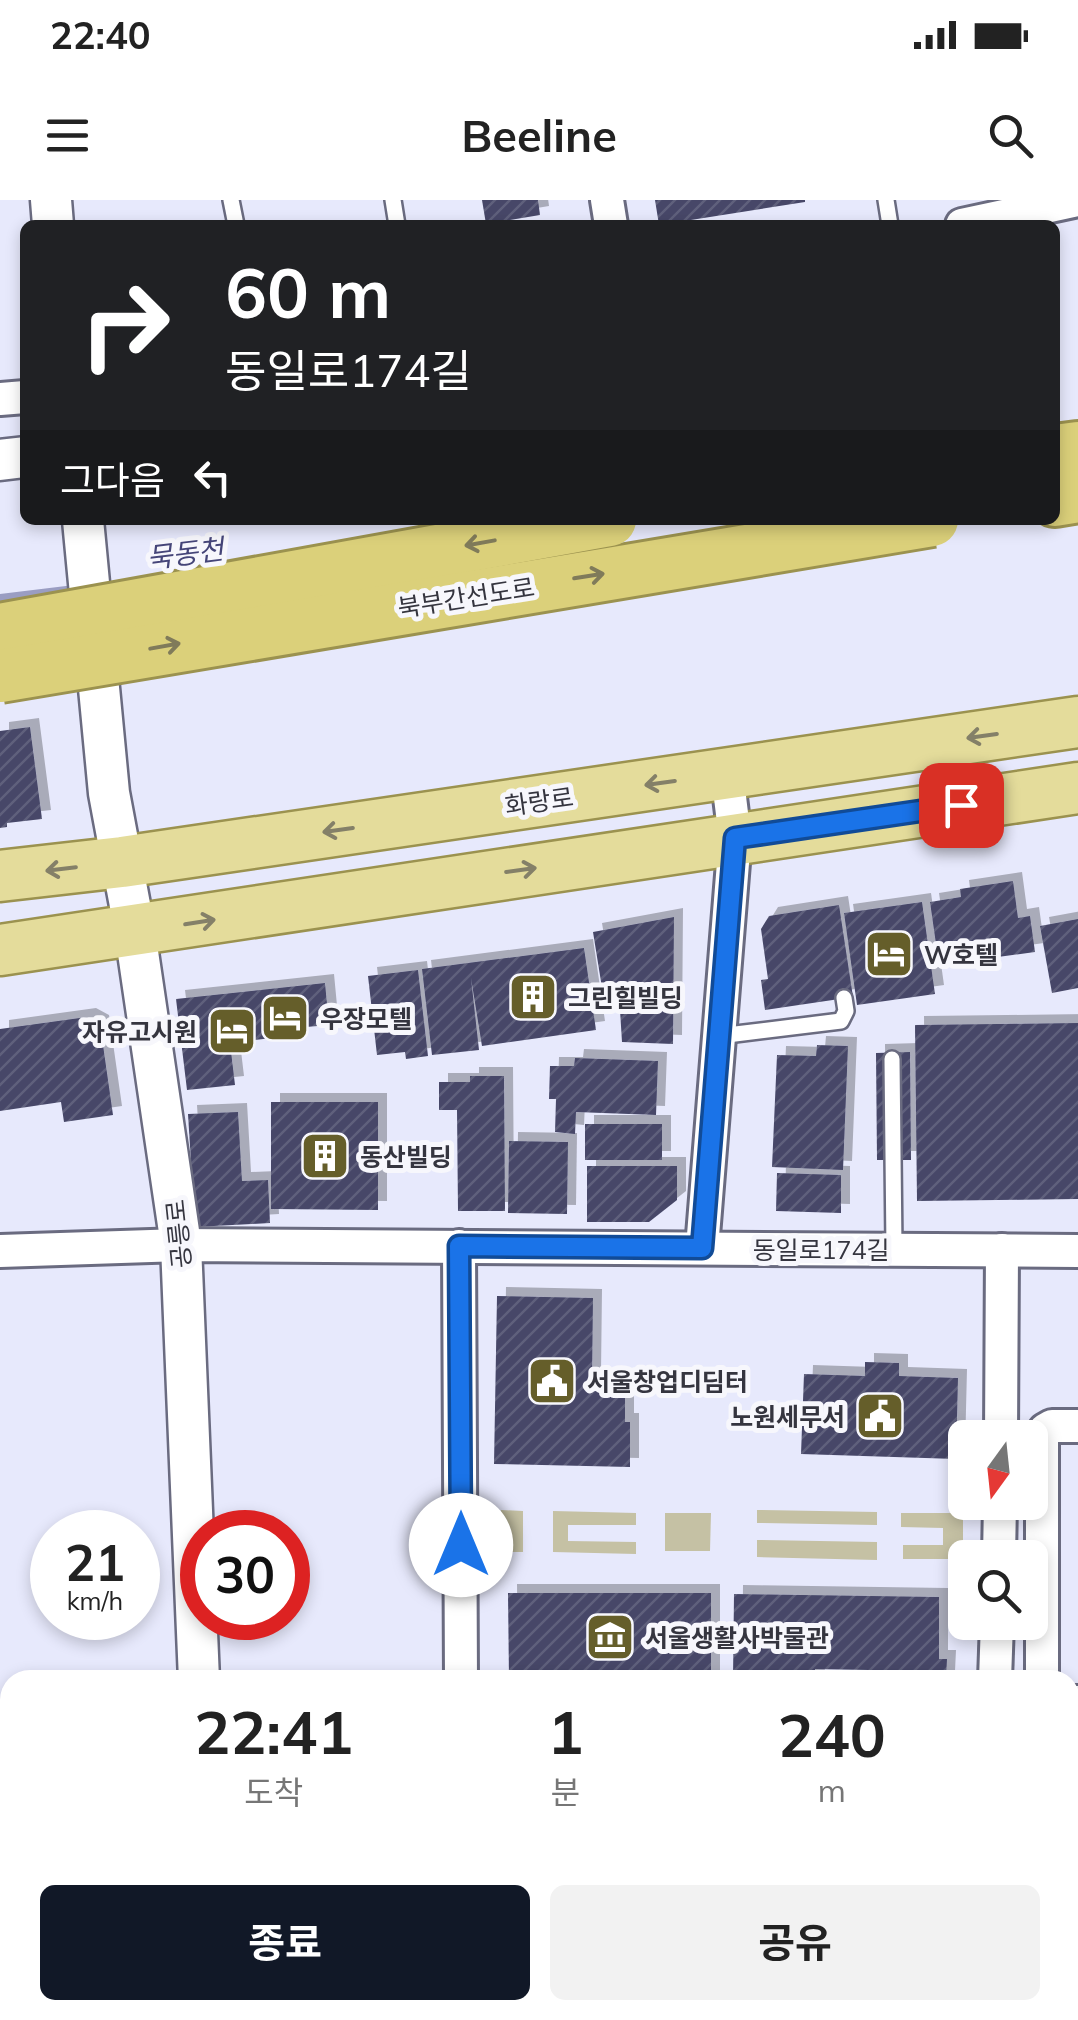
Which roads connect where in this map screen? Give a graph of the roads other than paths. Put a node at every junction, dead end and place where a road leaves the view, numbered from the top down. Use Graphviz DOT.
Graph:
graph roads {
  1 [pos="1078,200"];
  2 [pos="985,220"];
  3 [pos="82,525"];
  4 [pos="582,525"];
  5 [pos="902,525"];
  6 [pos="0,630"];
  7 [pos="0,676"];
  8 [pos="1078,722"];
  9 [pos="727,773"];
  10 [pos="1078,788"];
  11 [pos="735,838"];
  12 [pos="122,862"];
  13 [pos="0,876"];
  14 [pos="135,932"];
  15 [pos="0,950"];
  16 [pos="844,998"];
  17 [pos="719,1036"];
  18 [pos="892,1059"];
  19 [pos="181,1245"];
  20 [pos="459,1246"];
  21 [pos="702,1248"];
  22 [pos="894,1249"];
  23 [pos="0,1250"];
  24 [pos="1002,1250"];
  25 [pos="1078,1251"];
  26 [pos="1000,1420"];
  27 [pos="1078,1426"];
  28 [pos="999,1530"];
  29 [pos="1043,1530"];
  30 [pos="996,1640"];
  31 [pos="199,1670"];
  32 [pos="461,1670"];
  33 [pos="995,1670"];
  34 [pos="1042,1670"];
  1 -- 2 [label="street"];
  3 -- 12 [label="street, 공릉로, bridge"];
  4 -- 6 [label="highway, 북부간선도로, one-way, bridge"];
  7 -- 5 [label="highway, 북부간선도로, one-way, bridge"];
  8 -- 9 [label="main road, 화랑로, one-way"];
  9 -- 11 [label="street"];
  9 -- 12 [label="main road, 화랑로, one-way"];
  10 -- 11 [label="main road"];
  14 -- 11 [label="main road, one-way"];
  11 -- 17 [label="street"];
  12 -- 13 [label="main road, 화랑로, one-way"];
  12 -- 14 [label="street, 공릉로"];
  14 -- 15 [label="main road"];
  14 -- 19 [label="street, 공릉로"];
  16 -- 17 [label="lane"];
  17 -- 21 [label="street"];
  18 -- 22 [label="lane"];
  19 -- 20 [label="street, 동일로174길"];
  19 -- 23 [label="street, 동일로174길"];
  19 -- 31 [label="street, 공릉로"];
  20 -- 21 [label="street, 동일로174길"];
  20 -- 32 [label="street"];
  21 -- 22 [label="street, 동일로174길"];
  22 -- 24 [label="street, 동일로174길"];
  24 -- 25 [label="street, 동일로174길"];
  24 -- 26 [label="street"];
  27 -- 29 [label="street"];
  28 -- 29 [label="street"];
  29 -- 34 [label="street"];
  30 -- 33 [label="street"];
}
